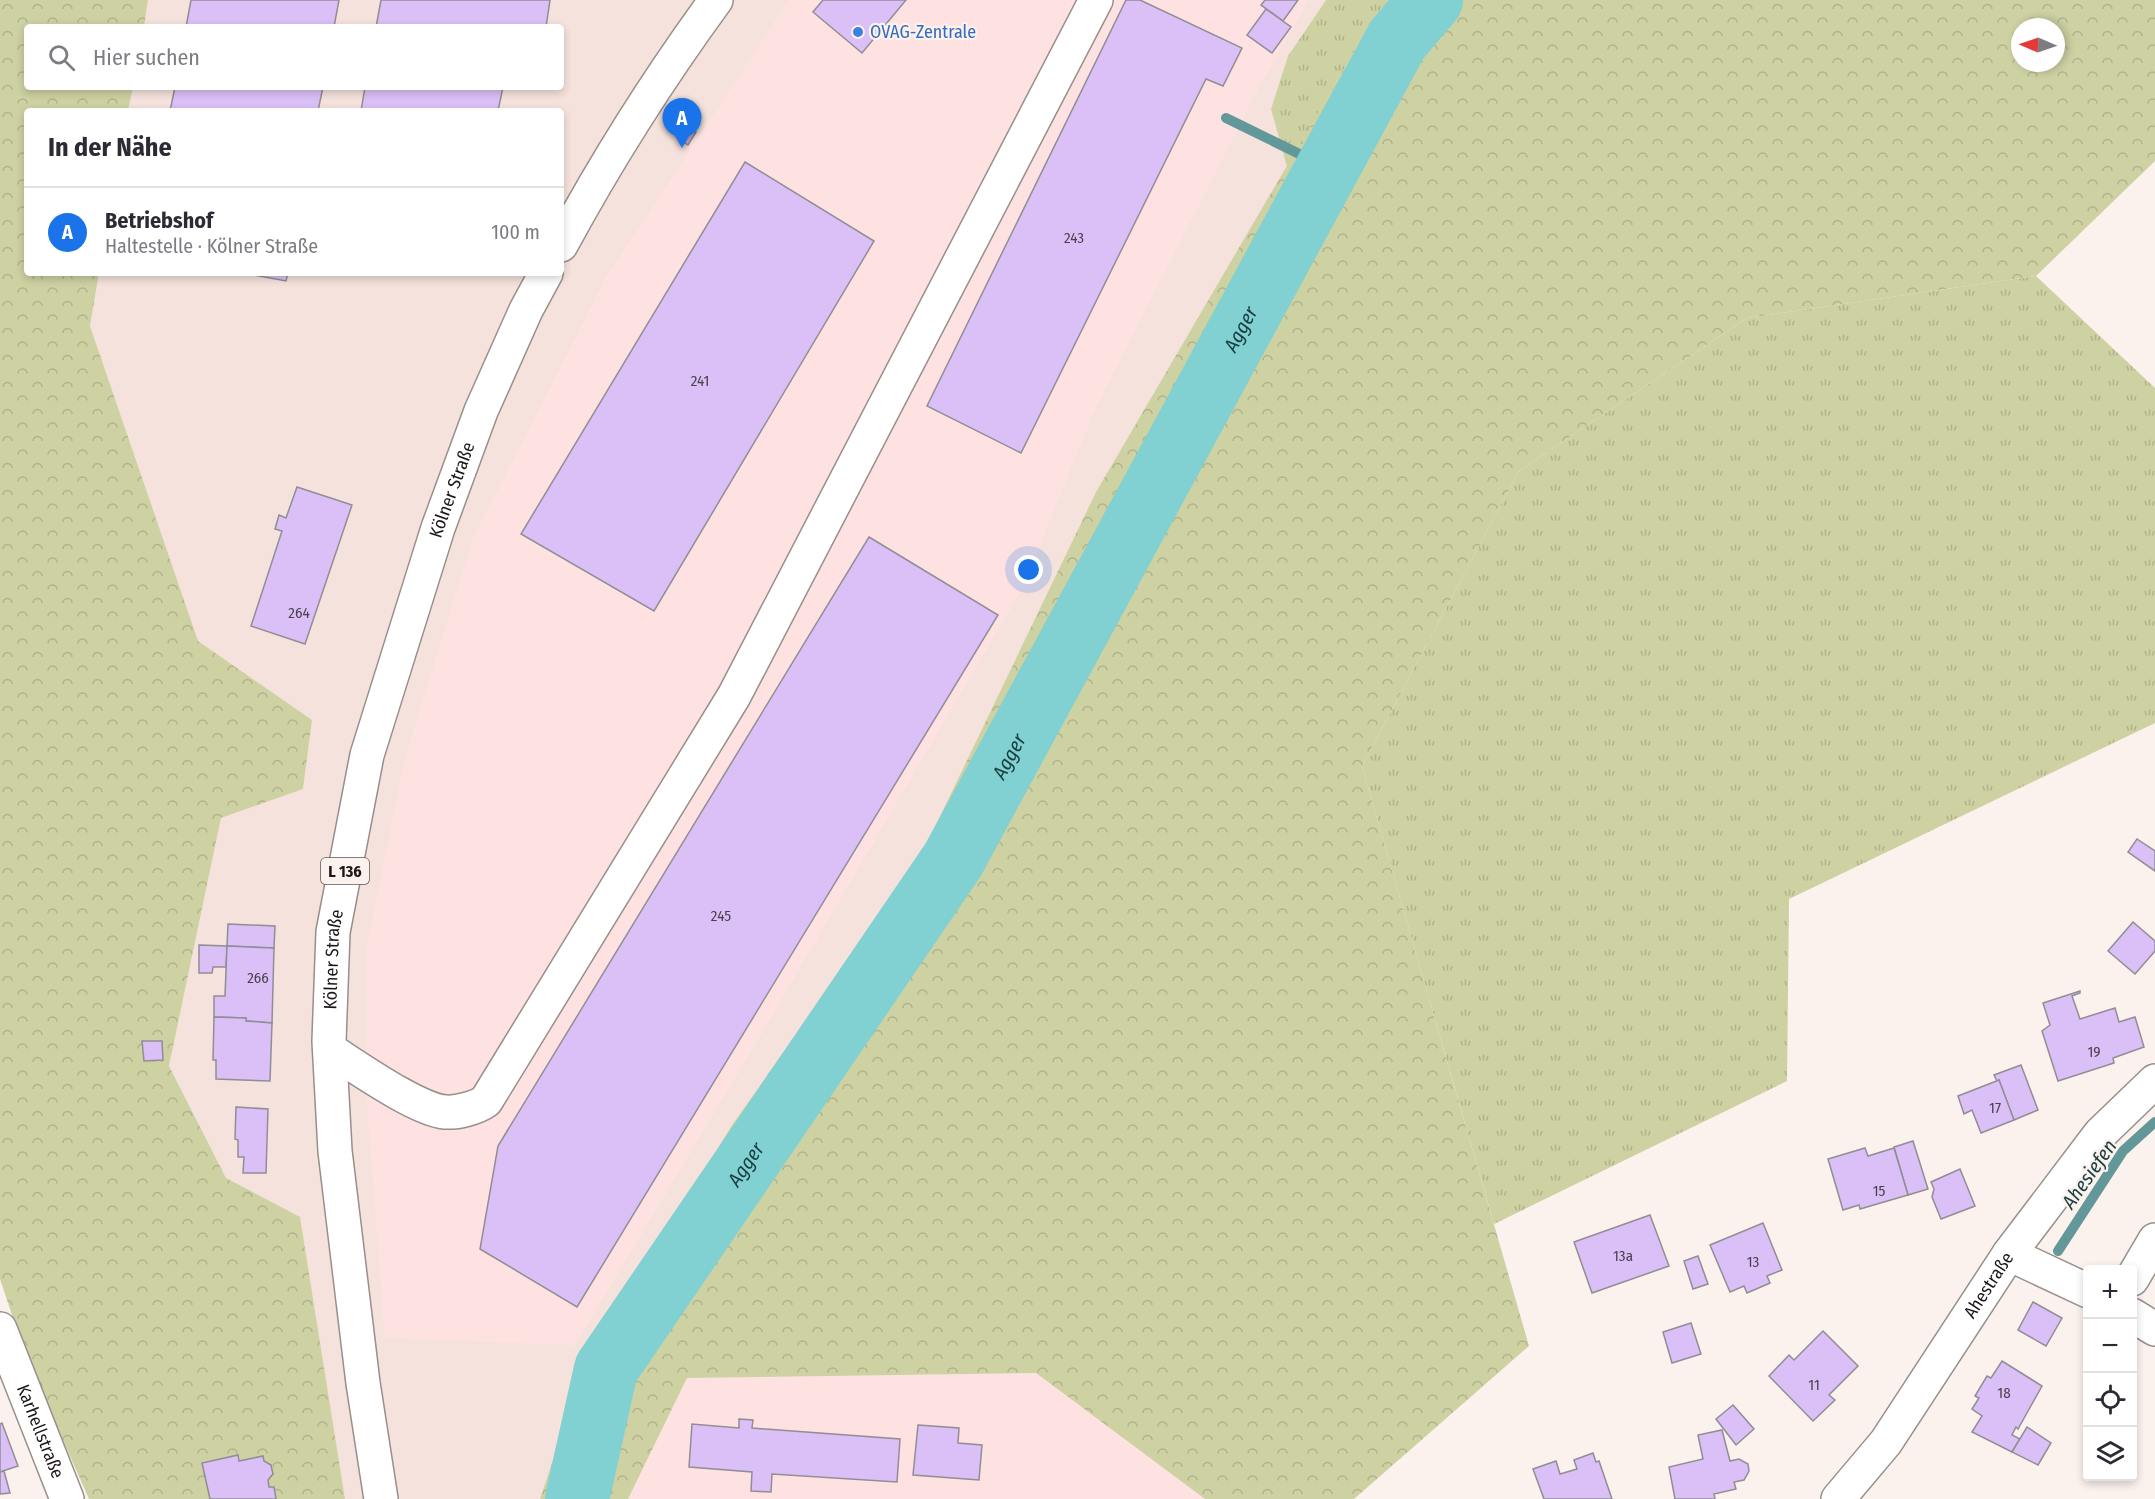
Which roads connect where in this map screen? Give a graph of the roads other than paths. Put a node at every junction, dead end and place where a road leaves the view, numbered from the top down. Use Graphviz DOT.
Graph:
graph roads {
  1 [pos="716,0"];
  2 [pos="1096,0"];
  3 [pos="564,239"];
  4 [pos="544,276"];
  5 [pos="330,1050"];
  6 [pos="2155,1081"];
  7 [pos="2155,1240"];
  8 [pos="2009,1254"];
  9 [pos="2137,1272"];
  10 [pos="2083,1289"];
  11 [pos="2137,1318"];
  12 [pos="0,1329"];
  13 [pos="2155,1329"];
  14 [pos="67,1499"];
  15 [pos="381,1499"];
  16 [pos="1838,1499"];
  1 -- 3 [label="main road"];
  2 -- 5 [label="main road"];
  4 -- 5 [label="main road, Kölner Straße / L 136"];
  5 -- 15 [label="main road, Kölner Straße / L 136"];
  6 -- 8 [label="main road, Ahestraße"];
  7 -- 9 [label="main road"];
  8 -- 10 [label="main road"];
  8 -- 16 [label="main road, Ahestraße"];
  11 -- 13 [label="main road"];
  12 -- 14 [label="main road, Karhellstraße"];
}
